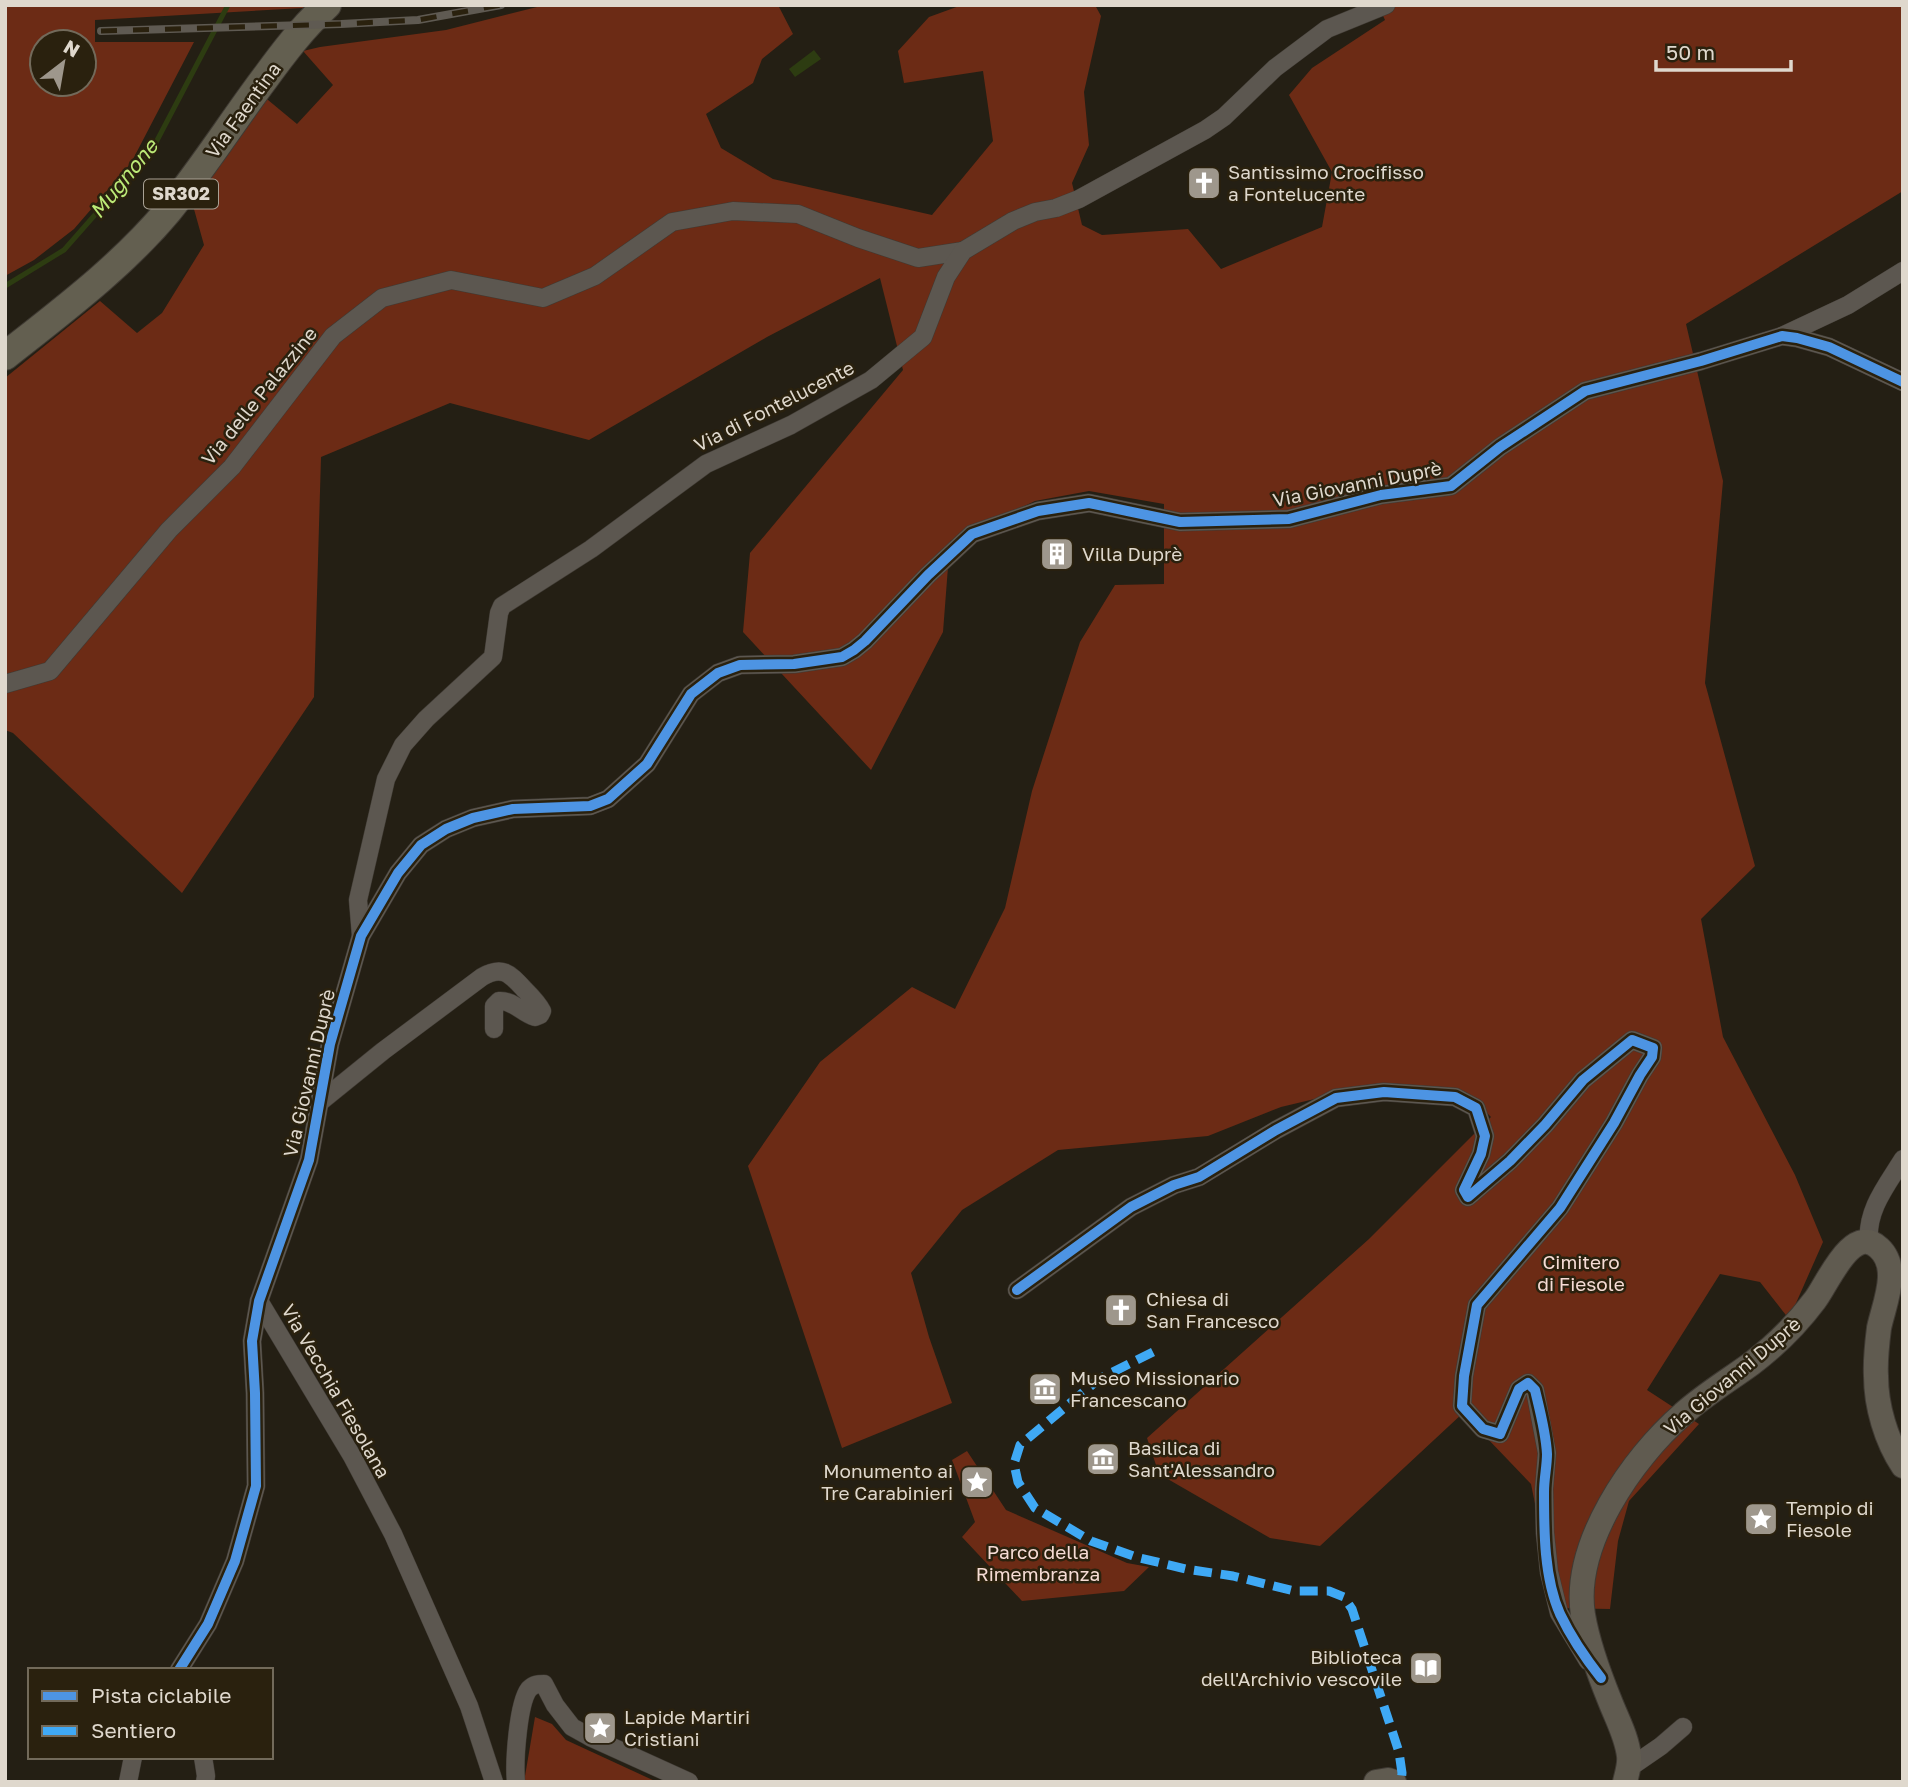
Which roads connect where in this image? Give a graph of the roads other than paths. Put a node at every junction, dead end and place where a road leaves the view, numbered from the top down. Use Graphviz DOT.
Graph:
graph roads {
  1 [pos="327,5"];
  2 [pos="1386,5"];
  3 [pos="962,251"];
  4 [pos="1903,271"];
  5 [pos="1782,336"];
  6 [pos="5,356"];
  7 [pos="1903,382"];
  8 [pos="5,684"];
  9 [pos="361,936"];
  10 [pos="494,1029"];
  11 [pos="320,1102"];
  12 [pos="1903,1158"];
  13 [pos="1869,1242"];
  14 [pos="1017,1290"];
  15 [pos="259,1301"];
  16 [pos="1901,1458"];
  17 [pos="180,1668"];
  18 [pos="1601,1678"];
  19 [pos="1683,1727"];
  20 [pos="133,1759"];
  21 [pos="203,1759"];
  22 [pos="1627,1775"];
  23 [pos="128,1782"];
  24 [pos="205,1782"];
  25 [pos="494,1782"];
  26 [pos="516,1782"];
  27 [pos="689,1782"];
  28 [pos="1376,1782"];
  29 [pos="1394,1782"];
  1 -- 6 [label="main road, Via Faentina / SR302"];
  2 -- 3 [label="street, Via di Fontelucente"];
  3 -- 8 [label="street, Via delle Palazzine"];
  3 -- 9 [label="street, Via di Fontelucente"];
  4 -- 5 [label="street"];
  5 -- 7 [label="street, Via Giovanni Duprè"];
  5 -- 9 [label="street, Via Giovanni Duprè"];
  9 -- 11 [label="street, Via Giovanni Duprè"];
  10 -- 11 [label="street"];
  11 -- 15 [label="street, Via Giovanni Duprè"];
  12 -- 13 [label="street"];
  13 -- 16 [label="street"];
  13 -- 18 [label="street, Via Giovanni Duprè"];
  14 -- 18 [label="street"];
  15 -- 17 [label="street, Via Vecchia Fiesolana"];
  15 -- 25 [label="street, Via Vecchia Fiesolana"];
  18 -- 22 [label="street, Via Giovanni Duprè"];
  19 -- 22 [label="street, Via Giovanni Duprè"];
  20 -- 23 [label="street"];
  21 -- 24 [label="street"];
  26 -- 27 [label="street"];
  28 -- 29 [label="street"];
}
